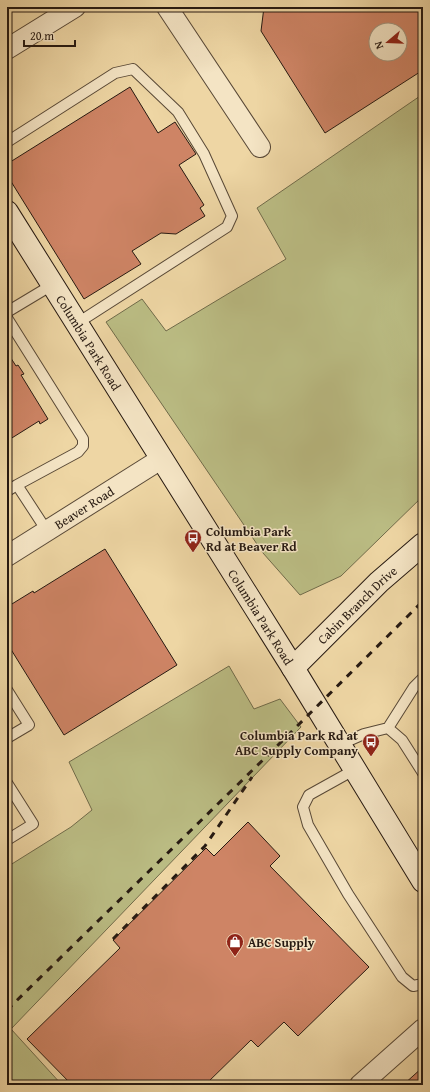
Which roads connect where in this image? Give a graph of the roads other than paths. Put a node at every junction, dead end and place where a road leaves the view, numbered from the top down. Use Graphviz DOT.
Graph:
graph roads {
  1 [pos="75,7"];
  2 [pos="167,7"];
  3 [pos="7,49"];
  4 [pos="7,142"];
  5 [pos="260,147"];
  6 [pos="7,212"];
  7 [pos="52,285"];
  8 [pos="7,312"];
  9 [pos="7,318"];
  10 [pos="76,324"];
  11 [pos="161,459"];
  12 [pos="17,485"];
  13 [pos="7,491"];
  14 [pos="47,531"];
  15 [pos="423,544"];
  16 [pos="7,556"];
  17 [pos="293,668"];
  18 [pos="423,678"];
  19 [pos="7,690"];
  20 [pos="388,728"];
  21 [pos="7,738"];
  22 [pos="338,745"];
  23 [pos="354,770"];
  24 [pos="423,773"];
  25 [pos="7,783"];
  26 [pos="7,840"];
  27 [pos="423,881"];
  28 [pos="423,984"];
  29 [pos="423,1029"];
  30 [pos="360,1085"];
  1 -- 3 [label="street"];
  2 -- 5 [label="street"];
  4 -- 10 [label="lane"];
  6 -- 7 [label="street, Columbia Park Road"];
  7 -- 8 [label="lane"];
  7 -- 10 [label="street, Columbia Park Road"];
  9 -- 12 [label="lane"];
  10 -- 11 [label="street, Columbia Park Road"];
  11 -- 14 [label="street, Beaver Road"];
  11 -- 17 [label="street, Columbia Park Road"];
  12 -- 13 [label="lane"];
  12 -- 14 [label="lane"];
  14 -- 16 [label="street, Beaver Road"];
  15 -- 17 [label="street, Cabin Branch Drive"];
  17 -- 22 [label="street, Columbia Park Road"];
  18 -- 20 [label="lane"];
  19 -- 21 [label="lane"];
  20 -- 22 [label="lane"];
  20 -- 24 [label="lane"];
  22 -- 23 [label="street, Columbia Park Road"];
  23 -- 27 [label="street, Columbia Park Road"];
  23 -- 28 [label="lane"];
  25 -- 26 [label="lane"];
  29 -- 30 [label="street"];
}
